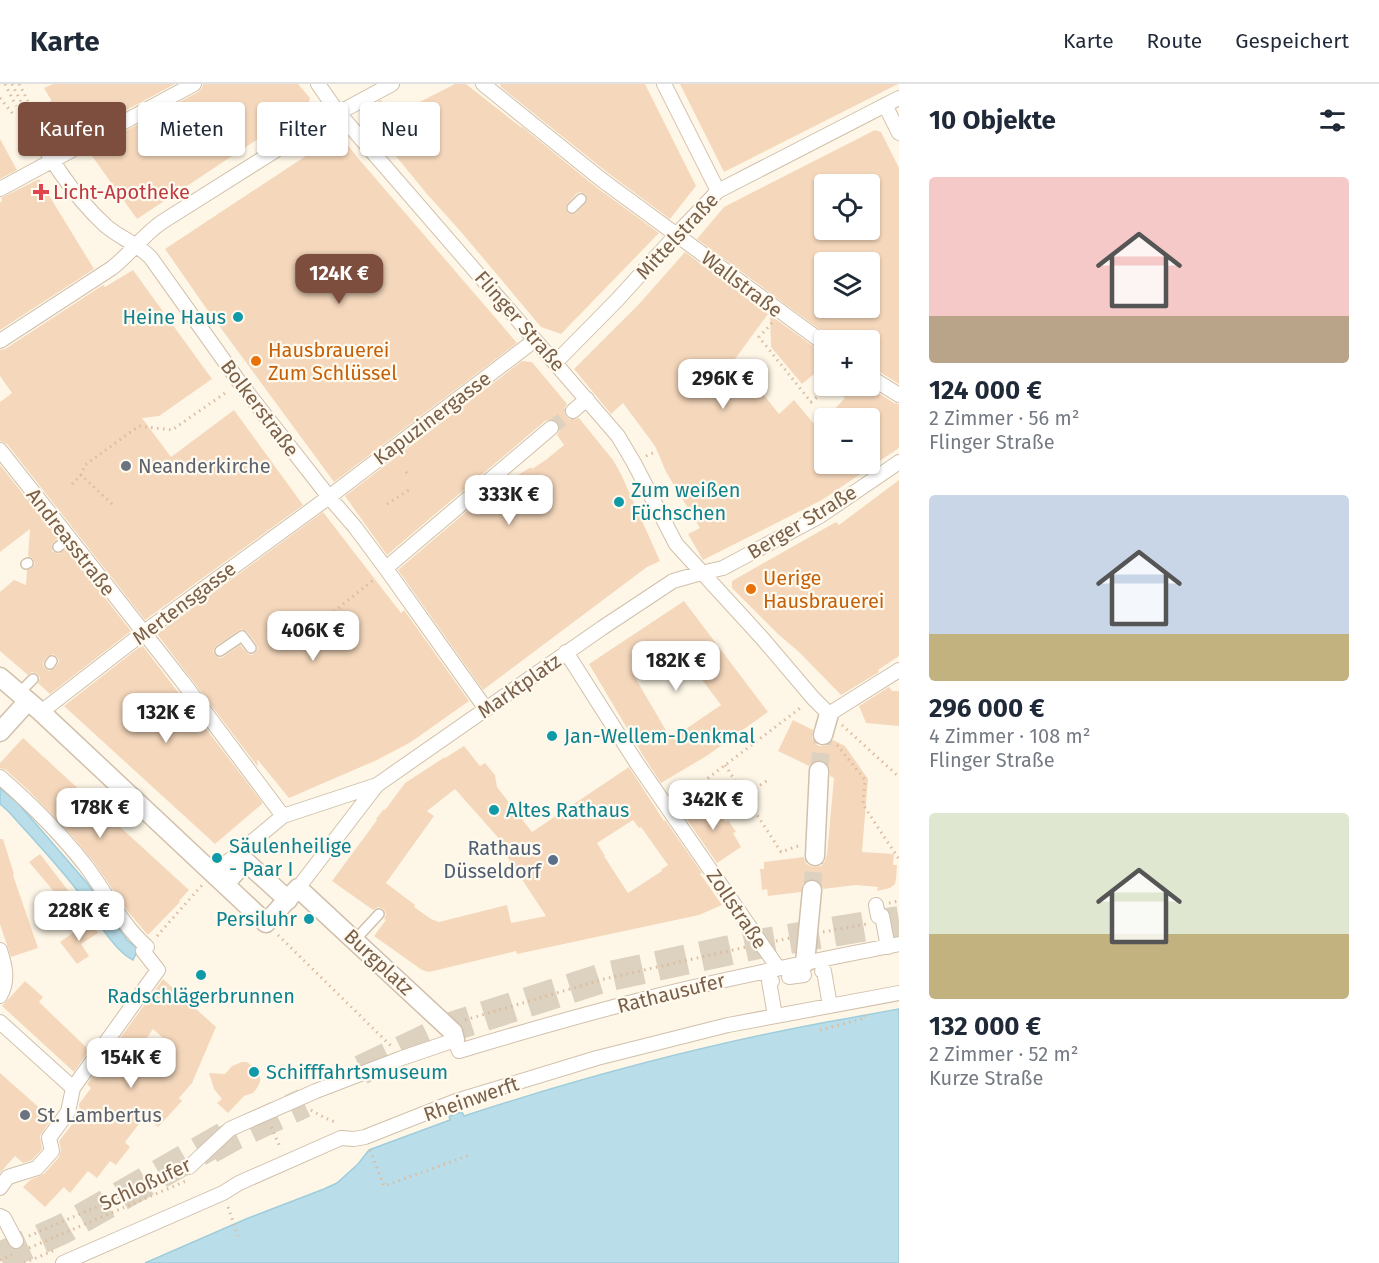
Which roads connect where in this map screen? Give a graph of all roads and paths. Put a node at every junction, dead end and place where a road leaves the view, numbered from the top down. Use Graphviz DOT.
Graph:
graph roads {
  1 [pos="5,84"];
  2 [pos="12,84"];
  3 [pos="19,84"];
  4 [pos="194,84"];
  5 [pos="318,84"];
  6 [pos="392,84"];
  7 [pos="483,84"];
  8 [pos="664,84"];
  9 [pos="899,98"];
  10 [pos="28,100"];
  11 [pos="19,102"];
  12 [pos="332,102"];
  13 [pos="18,103"];
  14 [pos="885,105"];
  15 [pos="348,107"];
  16 [pos="348,122"];
  17 [pos="899,133"];
  18 [pos="50,156"];
  19 [pos="267,156"];
  20 [pos="52,160"];
  21 [pos="0,189"];
  22 [pos="718,191"];
  23 [pos="581,199"];
  24 [pos="572,208"];
  25 [pos="676,235"];
  26 [pos="136,245"];
  27 [pos="781,312"];
  28 [pos="814,336"];
  29 [pos="536,340"];
  30 [pos="0,341"];
  31 [pos="555,363"];
  32 [pos="240,383"];
  33 [pos="880,384"];
  34 [pos="899,395"];
  35 [pos="818,396"];
  36 [pos="587,399"];
  37 [pos="573,411"];
  38 [pos="551,428"];
  39 [pos="0,450"];
  40 [pos="899,462"];
  41 [pos="81,475"];
  42 [pos="72,484"];
  43 [pos="409,490"];
  44 [pos="329,496"];
  45 [pos="112,504"];
  46 [pos="387,504"];
  47 [pos="387,569"];
  48 [pos="701,573"];
  49 [pos="326,620"];
  50 [pos="143,633"];
  51 [pos="251,648"];
  52 [pos="220,651"];
  53 [pos="566,652"];
  54 [pos="899,670"];
  55 [pos="0,677"];
  56 [pos="33,679"];
  57 [pos="813,698"];
  58 [pos="29,702"];
  59 [pos="486,709"];
  60 [pos="829,714"];
  61 [pos="845,727"];
  62 [pos="0,732"];
  63 [pos="826,738"];
  64 [pos="636,762"];
  65 [pos="725,765"];
  66 [pos="819,771"];
  67 [pos="0,777"];
  68 [pos="899,777"];
  69 [pos="768,780"];
  70 [pos="376,784"];
  71 [pos="745,795"];
  72 [pos="668,808"];
  73 [pos="283,816"];
  74 [pos="815,848"];
  75 [pos="899,859"];
  76 [pos="219,879"];
  77 [pos="812,890"];
  78 [pos="293,894"];
  79 [pos="876,905"];
  80 [pos="378,914"];
  81 [pos="883,921"];
  82 [pos="266,923"];
  83 [pos="808,935"];
  84 [pos="355,940"];
  85 [pos="760,944"];
  86 [pos="893,946"];
  87 [pos="145,949"];
  88 [pos="0,950"];
  89 [pos="798,971"];
  90 [pos="822,971"];
  91 [pos="775,974"];
  92 [pos="899,993"];
  93 [pos="0,996"];
  94 [pos="830,1006"];
  95 [pos="775,1016"];
  96 [pos="866,1018"];
  97 [pos="0,1022"];
  98 [pos="820,1030"];
  99 [pos="451,1033"];
  100 [pos="402,1058"];
  101 [pos="73,1088"];
  102 [pos="268,1120"];
  103 [pos="368,1144"];
  104 [pos="470,1155"];
  105 [pos="286,1162"];
  106 [pos="191,1172"];
  107 [pos="0,1188"];
  108 [pos="227,1206"];
  109 [pos="0,1215"];
  110 [pos="238,1236"];
  111 [pos="19,1246"];
  112 [pos="63,1263"];
  1 -- 13 [label="path"];
  2 -- 11 [label="path"];
  3 -- 10 [label="path"];
  4 -- 20 [label="street"];
  5 -- 12 [label="street, Flinger Straße"];
  6 -- 15 [label="street"];
  7 -- 25 [label="street, Wallstraße"];
  8 -- 22 [label="street"];
  9 -- 14 [label="street, Mittelstraße"];
  14 -- 17 [label="street"];
  14 -- 22 [label="street, Mittelstraße"];
  16 -- 29 [label="street, Flinger Straße"];
  18 -- 20 [label="street, Bolkerstraße"];
  19 -- 26 [label="street"];
  20 -- 21 [label="street"];
  20 -- 26 [label="street, Bolkerstraße"];
  22 -- 25 [label="street, Mittelstraße"];
  23 -- 24 [label="lane"];
  25 -- 27 [label="street, Wallstraße"];
  25 -- 31 [label="street, Mittelstraße"];
  26 -- 30 [label="street"];
  26 -- 32 [label="street, Bolkerstraße"];
  27 -- 28 [label="street, Wallstraße"];
  27 -- 35 [label="path"];
  29 -- 31 [label="street, Flinger Straße"];
  29 -- 44 [label="street, Kapuzinergasse"];
  31 -- 36 [label="street, Flinger Straße"];
  32 -- 41 [label="path"];
  32 -- 44 [label="street, Bolkerstraße"];
  33 -- 34 [label="street"];
  36 -- 37 [label="street"];
  36 -- 48 [label="street, Flinger Straße"];
  38 -- 47 [label="street"];
  39 -- 50 [label="street, Andreasstraße"];
  40 -- 48 [label="street, Berger Straße"];
  41 -- 42 [label="path"];
  41 -- 45 [label="path"];
  43 -- 46 [label="path"];
  44 -- 47 [label="street, Bolkerstraße"];
  44 -- 50 [label="street, Mertensgasse"];
  47 -- 49 [label="path"];
  47 -- 59 [label="street, Bolkerstraße"];
  48 -- 53 [label="street, Berger Straße"];
  48 -- 57 [label="street, Flinger Straße"];
  50 -- 58 [label="street, Mertensgasse"];
  50 -- 73 [label="street, Andreasstraße"];
  51 -- 52 [label="lane"];
  53 -- 59 [label="street, Marktplatz"];
  53 -- 64 [label="street, Marktplatz"];
  54 -- 60 [label="street"];
  55 -- 58 [label="street"];
  56 -- 58 [label="lane"];
  57 -- 60 [label="street, Flinger Straße"];
  57 -- 65 [label="path"];
  58 -- 62 [label="street"];
  58 -- 76 [label="street"];
  59 -- 70 [label="street, Marktplatz"];
  60 -- 63 [label="street"];
  61 -- 68 [label="path"];
  63 -- 75 [label="path"];
  64 -- 72 [label="street, Zollstraße"];
  65 -- 71 [label="path"];
  65 -- 72 [label="path"];
  66 -- 74 [label="street"];
  67 -- 87 [label="street"];
  69 -- 71 [label="path"];
  70 -- 73 [label="street"];
  70 -- 78 [label="street"];
  71 -- 74 [label="path"];
  72 -- 85 [label="street, Zollstraße"];
  73 -- 76 [label="street"];
  76 -- 78 [label="street, Burgplatz"];
  76 -- 82 [label="street"];
  76 -- 87 [label="path"];
  77 -- 83 [label="street"];
  78 -- 82 [label="street"];
  78 -- 84 [label="street, Burgplatz"];
  79 -- 81 [label="street"];
  80 -- 84 [label="lane"];
  81 -- 83 [label="path"];
  81 -- 86 [label="street"];
  82 -- 100 [label="path"];
  83 -- 85 [label="path"];
  83 -- 89 [label="street"];
  84 -- 99 [label="street, Burgplatz"];
  85 -- 91 [label="street, Zollstraße"];
  85 -- 99 [label="path"];
  86 -- 89 [label="street, Rathausufer"];
  87 -- 101 [label="street"];
  88 -- 93 [label="street"];
  89 -- 91 [label="street, Rathausufer"];
  90 -- 94 [label="street"];
  91 -- 95 [label="street"];
  91 -- 99 [label="street, Rathausufer"];
  92 -- 94 [label="street, Rheinwerft"];
  94 -- 95 [label="street, Rheinwerft"];
  95 -- 105 [label="street, Rheinwerft"];
  96 -- 98 [label="path"];
  97 -- 101 [label="street"];
  99 -- 100 [label="street, Schloßufer"];
  100 -- 102 [label="street, Schloßufer"];
  101 -- 107 [label="street"];
  102 -- 105 [label="path"];
  102 -- 106 [label="street, Schloßufer"];
  103 -- 104 [label="path"];
  105 -- 112 [label="street, Rheinwerft"];
  106 -- 111 [label="path, Schloßufer"];
  106 -- 111 [label="path, Schloßufer"];
  108 -- 110 [label="path"];
  109 -- 111 [label="street"];
}
